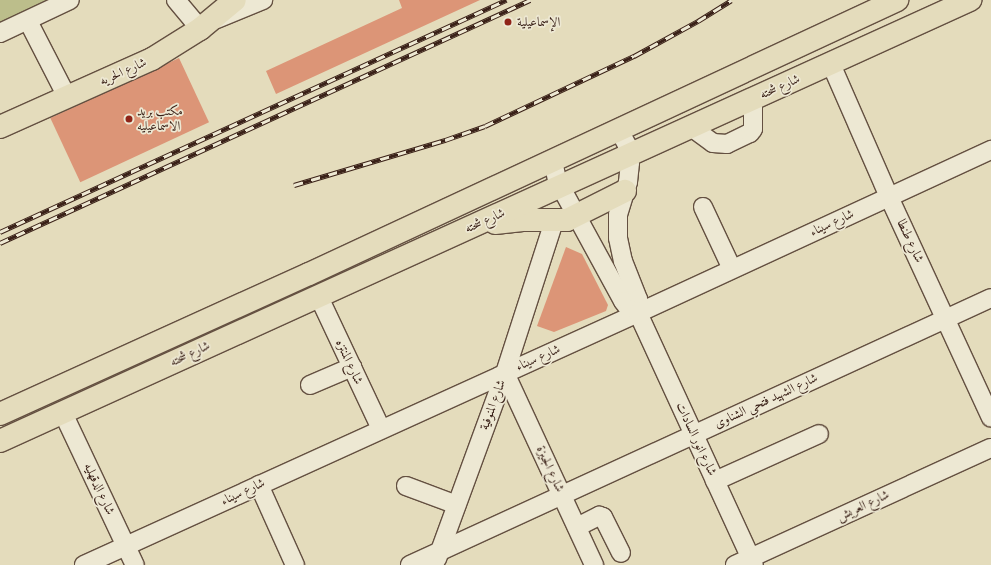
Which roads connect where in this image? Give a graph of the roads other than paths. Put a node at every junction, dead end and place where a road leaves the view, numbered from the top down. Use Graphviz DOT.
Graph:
graph roads {
  1 [pos="70,0"];
  2 [pos="176,0"];
  3 [pos="217,0"];
  4 [pos="235,0"];
  5 [pos="263,0"];
  6 [pos="897,0"];
  7 [pos="970,0"];
  8 [pos="28,21"];
  9 [pos="205,25"];
  10 [pos="0,33"];
  11 [pos="831,64"];
  12 [pos="67,97"];
  13 [pos="753,98"];
  14 [pos="691,126"];
  15 [pos="0,127"];
  16 [pos="619,130"];
  17 [pos="991,150"];
  18 [pos="629,154"];
  19 [pos="553,161"];
  20 [pos="561,187"];
  21 [pos="625,191"];
  22 [pos="889,197"];
  23 [pos="703,207"];
  24 [pos="577,216"];
  25 [pos="554,221"];
  26 [pos="478,225"];
  27 [pos="732,270"];
  28 [pos="318,296"];
  29 [pos="991,298"];
  30 [pos="638,313"];
  31 [pos="945,318"];
  32 [pos="352,368"];
  33 [pos="505,374"];
  34 [pos="310,385"];
  35 [pos="63,413"];
  36 [pos="0,414"];
  37 [pos="991,418"];
  38 [pos="381,429"];
  39 [pos="819,434"];
  40 [pos="694,435"];
  41 [pos="0,441"];
  42 [pos="991,448"];
  43 [pos="715,481"];
  44 [pos="259,485"];
  45 [pos="406,486"];
  46 [pos="563,495"];
  47 [pos="457,504"];
  48 [pos="577,527"];
  49 [pos="126,546"];
  50 [pos="621,553"];
  51 [pos="439,560"];
  52 [pos="746,563"];
  53 [pos="84,565"];
  54 [pos="135,565"];
  55 [pos="295,565"];
  56 [pos="410,565"];
  57 [pos="594,565"];
  1 -- 8 [label="street"];
  2 -- 9 [label="street"];
  3 -- 9 [label="main road"];
  4 -- 9 [label="main road, شارع الحريه"];
  5 -- 9 [label="street"];
  6 -- 16 [label="main road, شارع شحته"];
  7 -- 11 [label="main road, شارع شحته"];
  8 -- 10 [label="street"];
  8 -- 12 [label="street"];
  9 -- 12 [label="main road, شارع الحريه"];
  11 -- 13 [label="main road, شارع شحته"];
  11 -- 22 [label="street, شارع طنطا"];
  12 -- 15 [label="main road, شارع الحريه"];
  13 -- 14 [label="main road, شارع شحته"];
  13 -- 14 [label="street"];
  14 -- 18 [label="main road, شارع شحته"];
  16 -- 18 [label="street, شارع انور السادات"];
  16 -- 19 [label="main road, شارع شحته"];
  17 -- 22 [label="street, شارع سيناء"];
  18 -- 20 [label="main road, شارع شحته"];
  18 -- 21 [label="street, شارع انور السادات"];
  19 -- 20 [label="street, شارع انور السادات"];
  19 -- 36 [label="main road, شارع شحته"];
  20 -- 24 [label="street, شارع انور السادات"];
  20 -- 26 [label="main road, شارع شحته"];
  21 -- 24 [label="main road"];
  21 -- 30 [label="street, شارع انور السادات"];
  22 -- 27 [label="street, شارع سيناء"];
  22 -- 31 [label="street, شارع طنطا"];
  23 -- 27 [label="street"];
  24 -- 25 [label="main road"];
  24 -- 30 [label="street, شارع انور السادات"];
  25 -- 26 [label="main road"];
  25 -- 33 [label="street, شارع المنوفية"];
  26 -- 28 [label="main road, شارع شحته"];
  27 -- 30 [label="street, شارع سيناء"];
  28 -- 32 [label="street, شارع المنتزه"];
  28 -- 35 [label="main road, شارع شحته"];
  29 -- 31 [label="street, شارع الشهيد فتحي الشناوى"];
  30 -- 33 [label="street, شارع سيناء"];
  30 -- 40 [label="street, شارع انور السادات"];
  31 -- 37 [label="street, شارع طنطا"];
  31 -- 40 [label="street, شارع الشهيد فتحي الشناوى"];
  32 -- 34 [label="street"];
  32 -- 38 [label="street, شارع المنتزه"];
  33 -- 38 [label="street, شارع سيناء"];
  33 -- 46 [label="street, شارع الجيزة"];
  33 -- 47 [label="street, شارع المنوفية"];
  35 -- 41 [label="main road, شارع شحته"];
  35 -- 49 [label="street, شارع الدقهليه"];
  38 -- 44 [label="street, شارع سيناء"];
  39 -- 43 [label="street"];
  40 -- 43 [label="street, شارع انور السادات"];
  40 -- 46 [label="street, شارع الشهيد فتحي الشناوى"];
  42 -- 52 [label="street, شارع العريش"];
  43 -- 52 [label="street, شارع انور السادات"];
  44 -- 49 [label="street, شارع سيناء"];
  44 -- 55 [label="street"];
  45 -- 47 [label="street"];
  46 -- 48 [label="street, شارع الجيزة"];
  46 -- 51 [label="street, شارع الشهيد فتحي الشناوى"];
  47 -- 51 [label="street, شارع المنوفية"];
  48 -- 50 [label="street"];
  48 -- 57 [label="street, شارع الجيزة"];
  49 -- 53 [label="street, شارع سيناء"];
  49 -- 54 [label="street, شارع الدقهليه"];
  51 -- 56 [label="street, شارع الشهيد فتحي الشناوى"];
}
